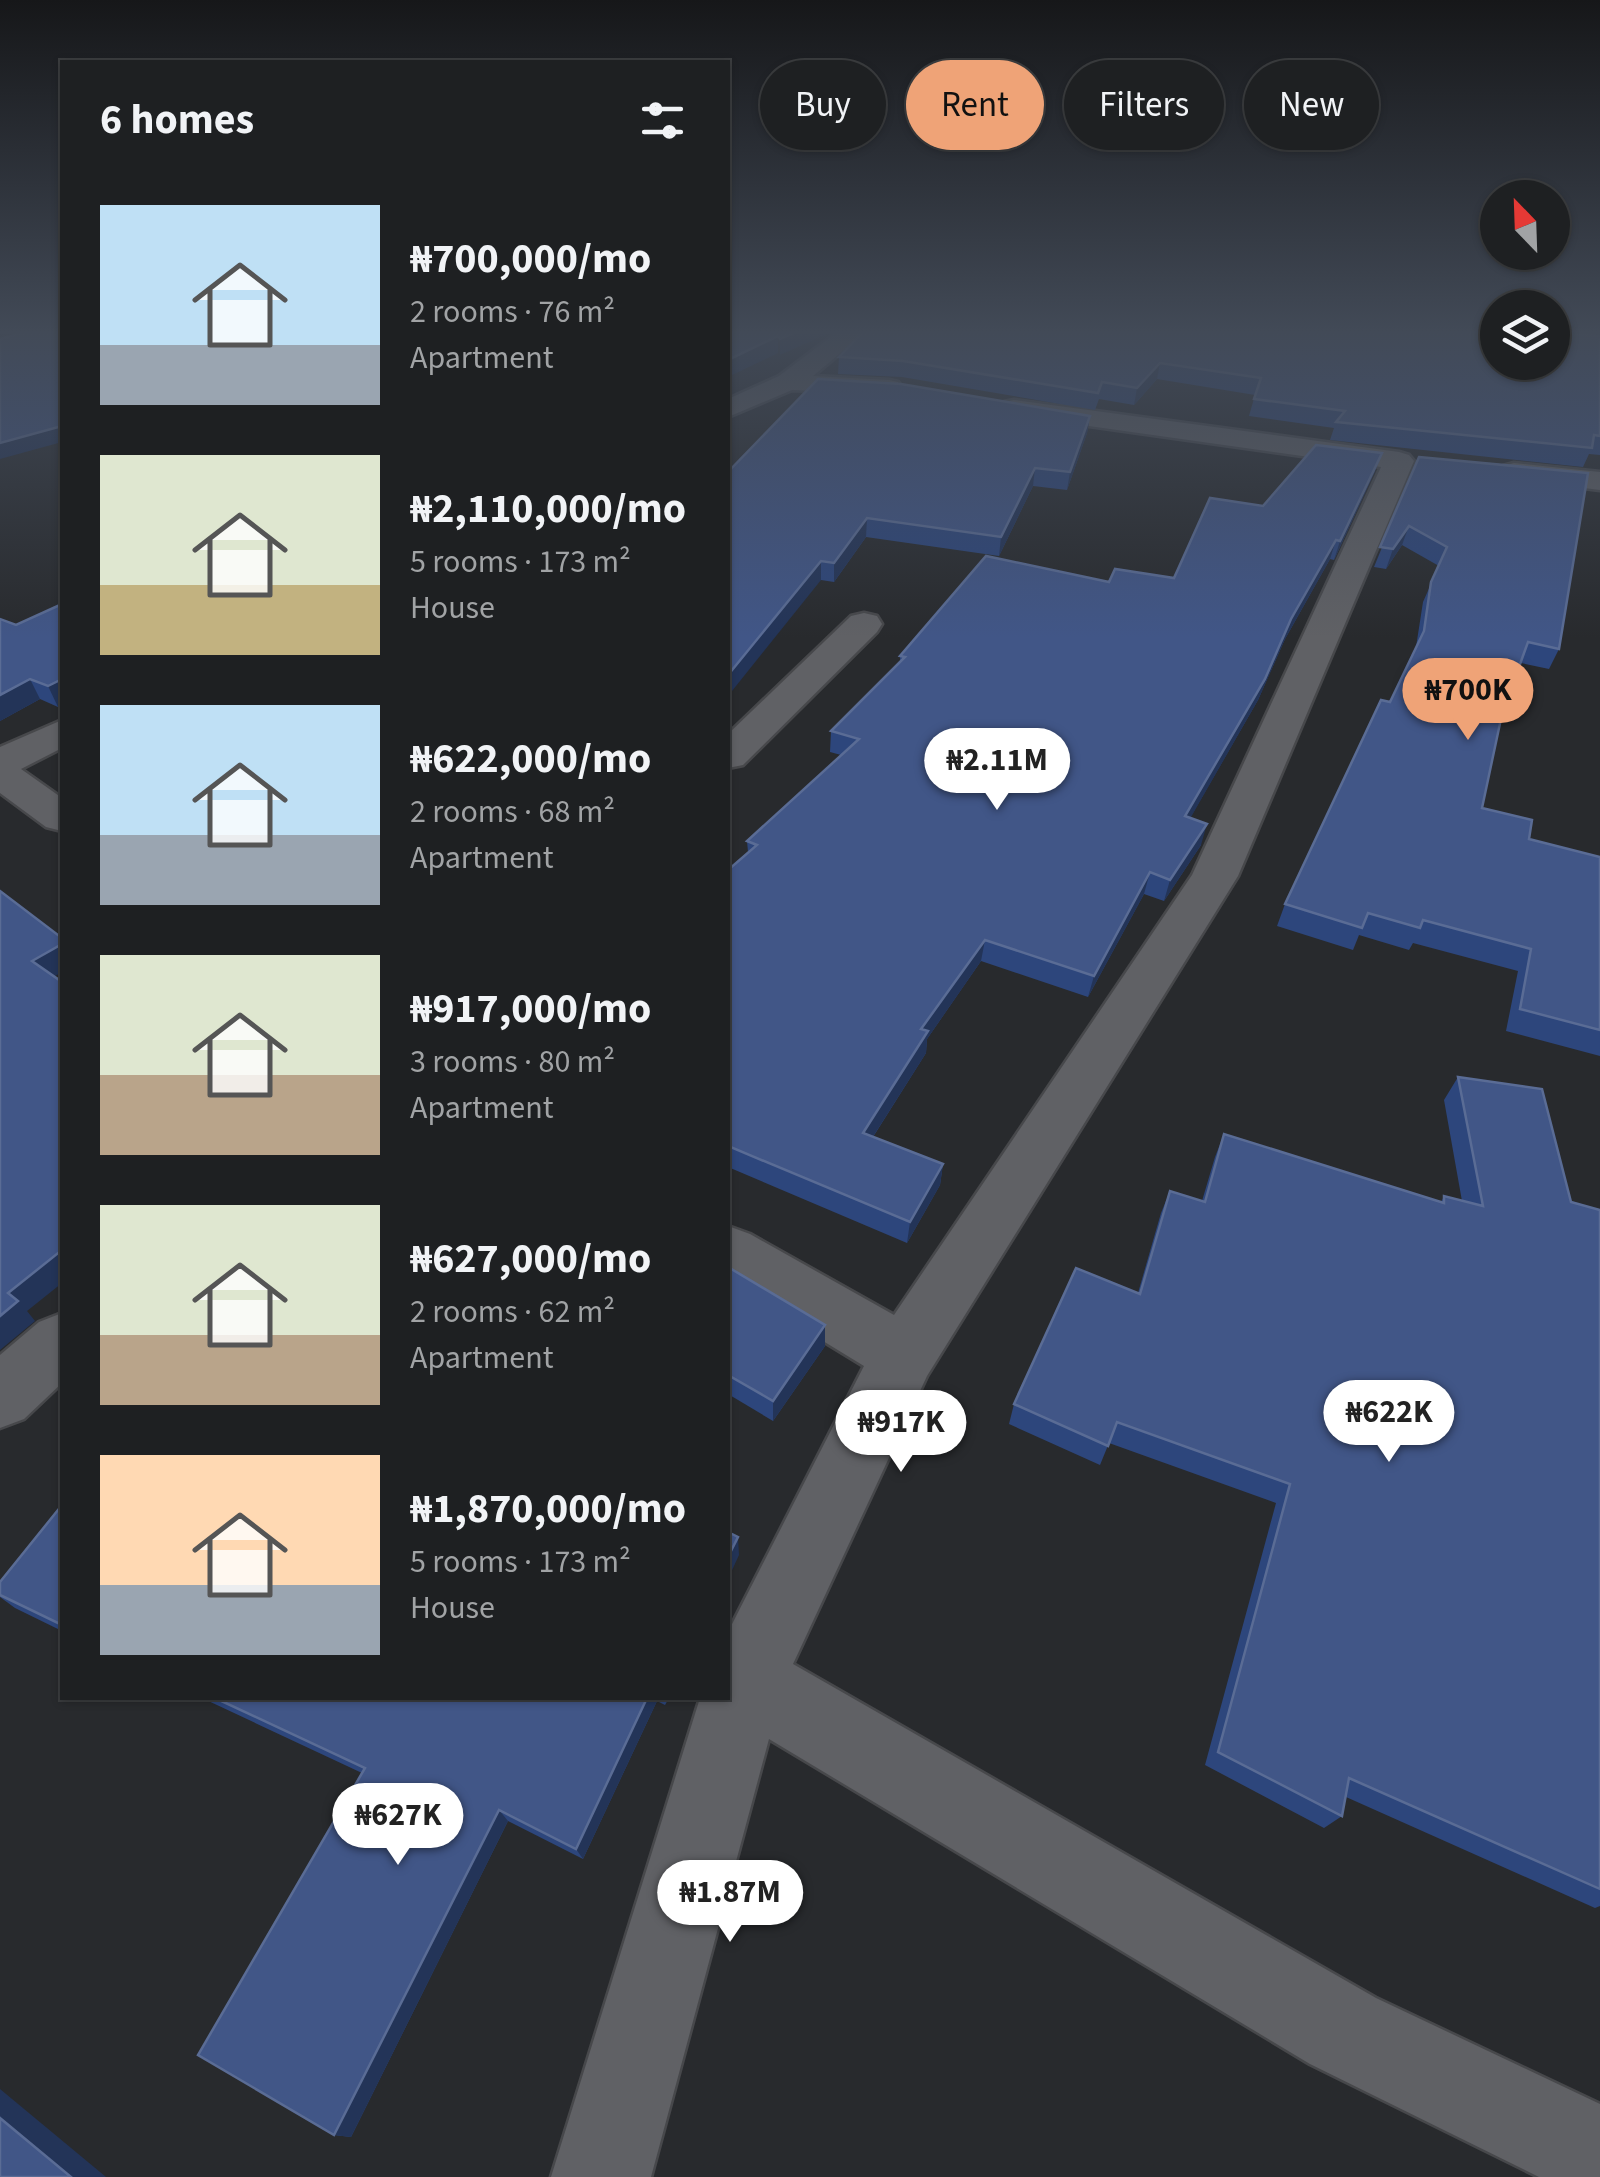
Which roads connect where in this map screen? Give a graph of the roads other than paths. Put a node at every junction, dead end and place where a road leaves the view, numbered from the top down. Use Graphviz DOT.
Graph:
graph roads {
  1 [pos="1214,435"];
  2 [pos="1490,470"];
  3 [pos="1600,481"];
  4 [pos="864,624"];
  5 [pos="60,733"];
  6 [pos="730,754"];
  7 [pos="0,763"];
  8 [pos="0,773"];
  9 [pos="60,817"];
  10 [pos="730,1253"];
  11 [pos="60,1344"];
  12 [pos="904,1355"];
  13 [pos="0,1397"];
  14 [pos="744,1680"];
  15 [pos="1600,2155"];
  16 [pos="601,2177"];
  1 -- 12 [label="street"];
  2 -- 3 [label="street"];
  4 -- 6 [label="street"];
  5 -- 7 [label="street"];
  8 -- 9 [label="street"];
  10 -- 12 [label="street"];
  11 -- 13 [label="street"];
  12 -- 14 [label="street"];
  14 -- 15 [label="street"];
  14 -- 16 [label="street"];
}
